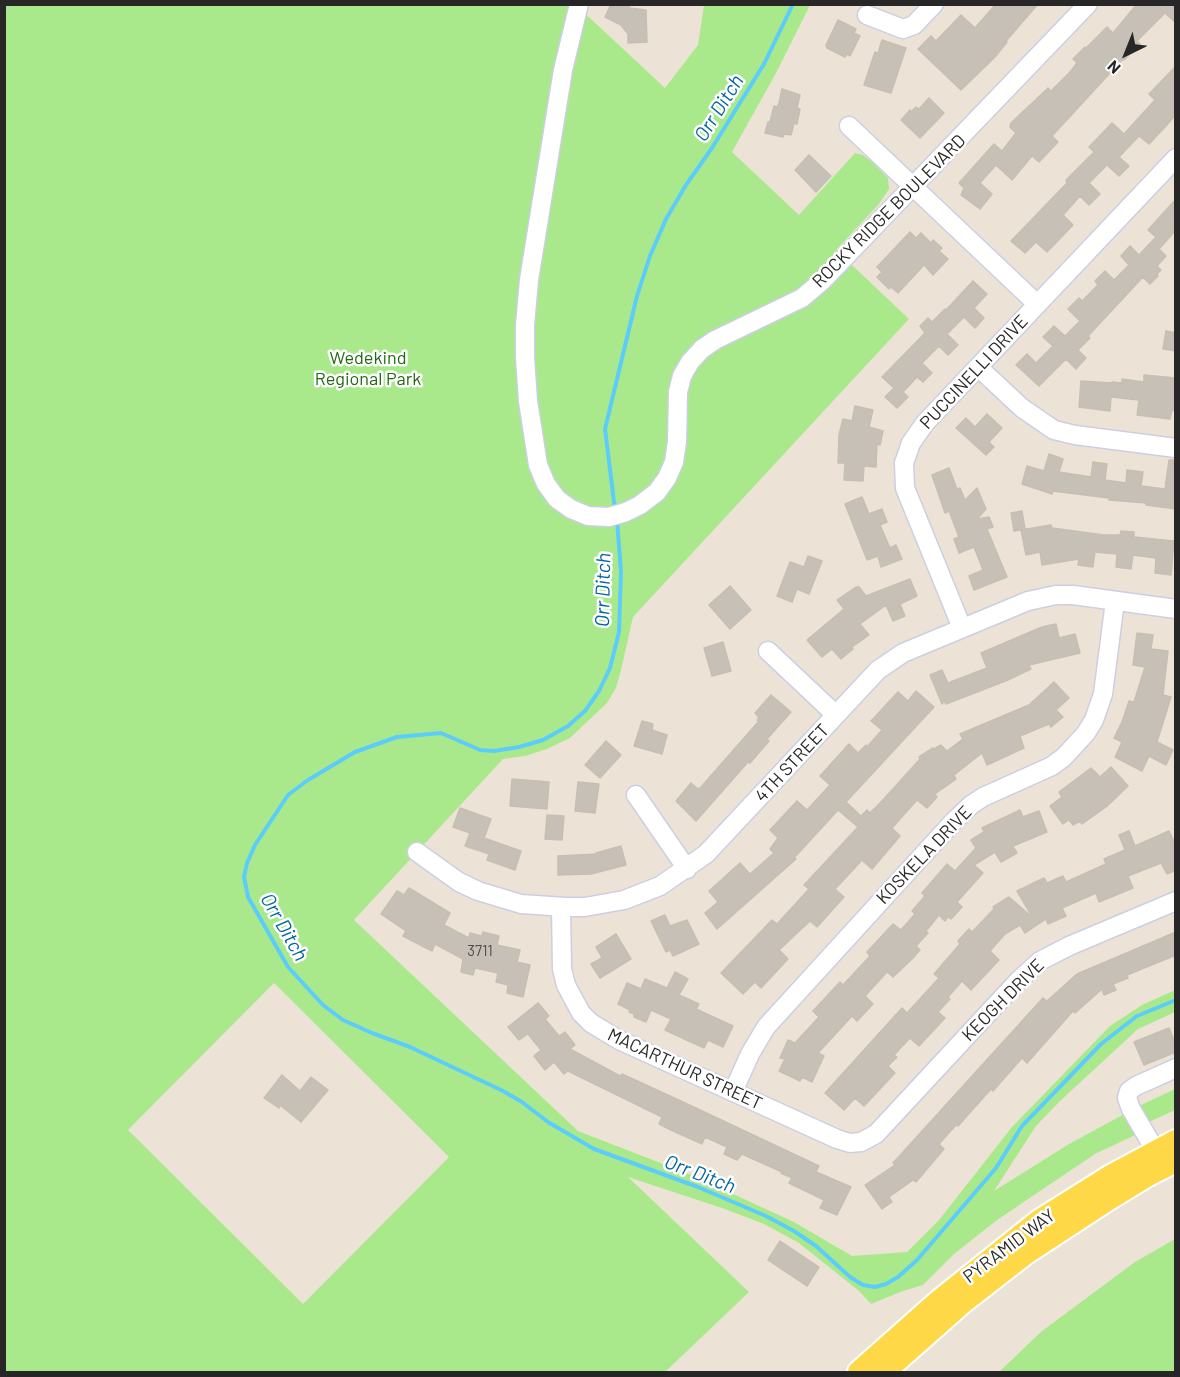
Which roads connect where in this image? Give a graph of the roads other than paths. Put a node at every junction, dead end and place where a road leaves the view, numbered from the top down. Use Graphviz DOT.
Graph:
graph roads {
  1 [pos="579,4"];
  2 [pos="934,4"];
  3 [pos="1088,4"];
  4 [pos="867,15"];
  5 [pos="849,126"];
  6 [pos="1176,158"];
  7 [pos="914,188"];
  8 [pos="1037,304"];
  9 [pos="978,367"];
  10 [pos="1176,448"];
  11 [pos="1115,601"];
  12 [pos="1176,609"];
  13 [pos="962,628"];
  14 [pos="768,651"];
  15 [pos="836,715"];
  16 [pos="636,795"];
  17 [pos="417,852"];
  18 [pos="687,869"];
  19 [pos="1176,901"];
  20 [pos="561,907"];
  21 [pos="1176,1068"];
  22 [pos="733,1092"];
  23 [pos="1176,1141"];
  24 [pos="861,1142"];
  25 [pos="1155,1150"];
  26 [pos="1176,1161"];
  27 [pos="858,1372"];
  28 [pos="884,1372"];
  1 -- 7 [label="street, ROCKY RIDGE BOULEVARD"];
  2 -- 4 [label="street"];
  3 -- 7 [label="street, ROCKY RIDGE BOULEVARD"];
  5 -- 7 [label="street"];
  6 -- 8 [label="street, PUCCINELLI DRIVE"];
  7 -- 8 [label="street"];
  8 -- 9 [label="street, PUCCINELLI DRIVE"];
  9 -- 10 [label="street"];
  9 -- 13 [label="street, PUCCINELLI DRIVE"];
  11 -- 12 [label="street, 4TH STREET"];
  11 -- 13 [label="street, 4TH STREET"];
  11 -- 22 [label="street, KOSKELA DRIVE"];
  13 -- 15 [label="street, 4TH STREET"];
  14 -- 15 [label="street"];
  15 -- 18 [label="street, 4TH STREET"];
  16 -- 18 [label="street"];
  17 -- 20 [label="street, 4TH STREET"];
  18 -- 20 [label="street, 4TH STREET"];
  19 -- 24 [label="street, KEOGH DRIVE"];
  20 -- 22 [label="street, MACARTHUR STREET"];
  21 -- 25 [label="street"];
  22 -- 24 [label="street, MACARTHUR STREET"];
  23 -- 25 [label="main road, PYRAMID WAY"];
  25 -- 27 [label="main road, PYRAMID WAY"];
  26 -- 28 [label="main road, PYRAMID WAY"];
}
